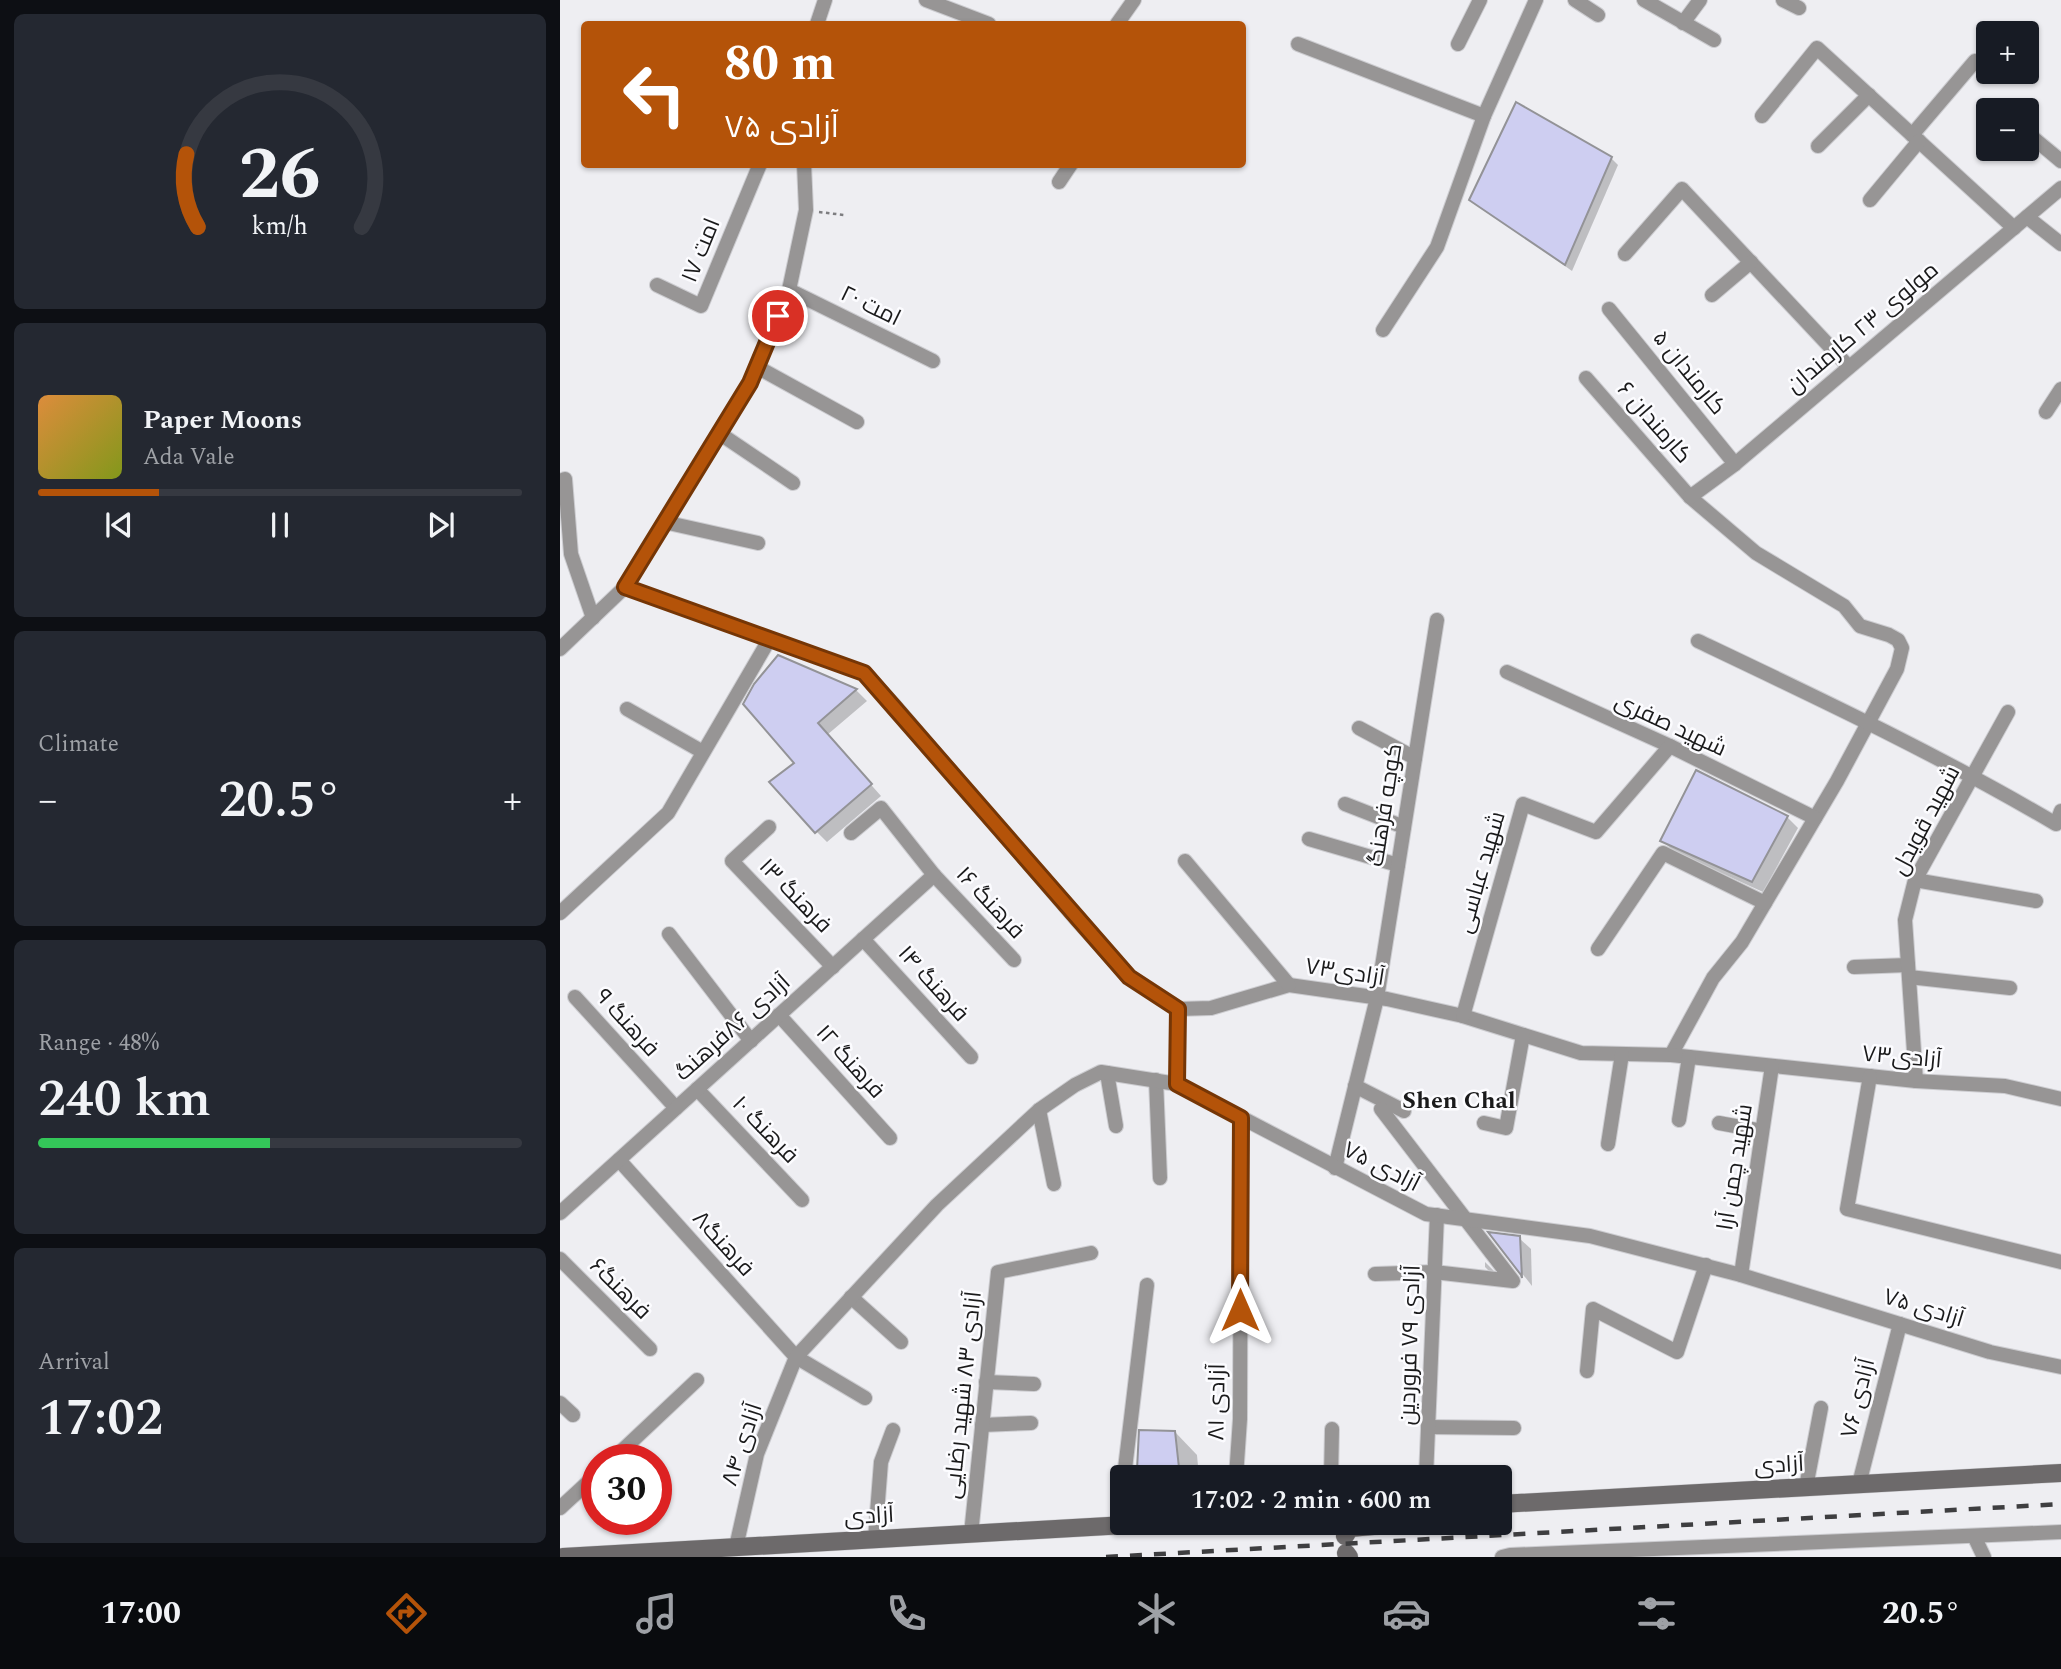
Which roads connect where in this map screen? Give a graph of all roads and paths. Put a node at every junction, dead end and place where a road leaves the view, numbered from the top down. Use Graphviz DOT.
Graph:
graph roads {
  1 [pos="825,0"];
  2 [pos="926,0"];
  3 [pos="1133,0"];
  4 [pos="1480,0"];
  5 [pos="1536,0"];
  6 [pos="1575,0"];
  7 [pos="1644,0"];
  8 [pos="1700,0"];
  9 [pos="1783,0"];
  10 [pos="1799,8"];
  11 [pos="1598,15"];
  12 [pos="818,21"];
  13 [pos="981,21"];
  14 [pos="1119,21"];
  15 [pos="1683,23"];
  16 [pos="1714,40"];
  17 [pos="1298,44"];
  18 [pos="1458,44"];
  19 [pos="1975,61"];
  20 [pos="1869,95"];
  21 [pos="1484,116"];
  22 [pos="1762,116"];
  23 [pos="1916,138"];
  24 [pos="2039,143"];
  25 [pos="1818,146"];
  26 [pos="2061,161"];
  27 [pos="758,168"];
  28 [pos="804,168"];
  29 [pos="1068,168"];
  30 [pos="1059,182"];
  31 [pos="2061,188"];
  32 [pos="1870,200"];
  33 [pos="806,210"];
  34 [pos="845,215"];
  35 [pos="2026,217"];
  36 [pos="2014,228"];
  37 [pos="2061,244"];
  38 [pos="1625,254"];
  39 [pos="1751,262"];
  40 [pos="657,285"];
  41 [pos="789,290"];
  42 [pos="1712,295"];
  43 [pos="1609,309"];
  44 [pos="1383,330"];
  45 [pos="933,361"];
  46 [pos="1849,367"];
  47 [pos="757,368"];
  48 [pos="1586,378"];
  49 [pos="2061,389"];
  50 [pos="2046,412"];
  51 [pos="857,422"];
  52 [pos="719,433"];
  53 [pos="1735,464"];
  54 [pos="560,481"];
  55 [pos="793,483"];
  56 [pos="1690,497"];
  57 [pos="664,523"];
  58 [pos="758,543"];
  59 [pos="625,587"];
  60 [pos="593,618"];
  61 [pos="1437,620"];
  62 [pos="769,640"];
  63 [pos="1698,641"];
  64 [pos="560,649"];
  65 [pos="1507,672"];
  66 [pos="627,709"];
  67 [pos="2008,712"];
  68 [pos="1869,722"];
  69 [pos="1359,728"];
  70 [pos="1670,747"];
  71 [pos="703,752"];
  72 [pos="1415,758"];
  73 [pos="1973,775"];
  74 [pos="1345,804"];
  75 [pos="2061,811"];
  76 [pos="1815,818"];
  77 [pos="769,827"];
  78 [pos="1404,827"];
  79 [pos="851,832"];
  80 [pos="1310,839"];
  81 [pos="1185,861"];
  82 [pos="1398,865"];
  83 [pos="934,875"];
  84 [pos="1915,880"];
  85 [pos="2036,901"];
  86 [pos="1765,903"];
  87 [pos="560,912"];
  88 [pos="669,934"];
  89 [pos="863,939"];
  90 [pos="1598,949"];
  91 [pos="1014,960"];
  92 [pos="833,967"];
  93 [pos="1854,967"];
  94 [pos="1908,971"];
  95 [pos="1289,985"];
  96 [pos="2010,988"];
  97 [pos="575,997"];
  98 [pos="1377,998"];
  99 [pos="1178,1009"];
  100 [pos="779,1016"];
  101 [pos="1463,1016"];
  102 [pos="1523,1035"];
  103 [pos="751,1041"];
  104 [pos="1622,1054"];
  105 [pos="1671,1055"];
  106 [pos="971,1057"];
  107 [pos="1689,1057"];
  108 [pos="1772,1066"];
  109 [pos="1107,1073"];
  110 [pos="1870,1076"];
  111 [pos="1156,1080"];
  112 [pos="1916,1081"];
  113 [pos="1177,1084"];
  114 [pos="1355,1086"];
  115 [pos="697,1089"];
  116 [pos="2061,1098"];
  117 [pos="676,1108"];
  118 [pos="1381,1109"];
  119 [pos="1039,1110"];
  120 [pos="1404,1111"];
  121 [pos="1241,1118"];
  122 [pos="1679,1120"];
  123 [pos="1484,1123"];
  124 [pos="1719,1124"];
  125 [pos="1116,1126"];
  126 [pos="1762,1131"];
  127 [pos="890,1138"];
  128 [pos="1608,1144"];
  129 [pos="619,1160"];
  130 [pos="1335,1168"];
  131 [pos="1160,1178"];
  132 [pos="1054,1184"];
  133 [pos="802,1200"];
  134 [pos="560,1213"];
  135 [pos="1437,1215"];
  136 [pos="1091,1253"];
  137 [pos="560,1259"];
  138 [pos="2061,1262"];
  139 [pos="1706,1265"];
  140 [pos="1434,1272"];
  141 [pos="1375,1274"];
  142 [pos="1741,1275"];
  143 [pos="1147,1285"];
  144 [pos="852,1297"];
  145 [pos="1900,1324"];
  146 [pos="901,1342"];
  147 [pos="650,1349"];
  148 [pos="796,1357"];
  149 [pos="2061,1367"];
  150 [pos="1587,1371"];
  151 [pos="697,1380"];
  152 [pos="986,1382"];
  153 [pos="1034,1384"];
  154 [pos="865,1398"];
  155 [pos="560,1403"];
  156 [pos="1821,1408"];
  157 [pos="573,1415"];
  158 [pos="1031,1423"];
  159 [pos="982,1425"];
  160 [pos="1428,1427"];
  161 [pos="1514,1428"];
  162 [pos="1332,1429"];
  163 [pos="893,1430"];
  164 [pos="629,1444"];
  165 [pos="1125,1465"];
  166 [pos="1237,1465"];
  167 [pos="1331,1465"];
  168 [pos="1426,1465"];
  169 [pos="2061,1473"];
  170 [pos="1859,1484"];
  171 [pos="1806,1487"];
  172 [pos="581,1489"];
  173 [pos="1512,1503"];
  174 [pos="560,1508"];
  175 [pos="1110,1526"];
  176 [pos="2061,1532"];
  177 [pos="971,1534"];
  178 [pos="1974,1536"];
  179 [pos="875,1539"];
  180 [pos="736,1547"];
  181 [pos="563,1557"];
  182 [pos="1502,1557"];
  183 [pos="1984,1557"];
  1 -- 12 [label="street"];
  2 -- 13 [label="street"];
  3 -- 14 [label="street"];
  4 -- 18 [label="street"];
  5 -- 21 [label="street"];
  6 -- 11 [label="street"];
  7 -- 15 [label="street"];
  8 -- 15 [label="street"];
  9 -- 10 [label="street"];
  15 -- 16 [label="street"];
  17 -- 21 [label="street"];
  19 -- 23 [label="street"];
  20 -- 22 [label="street"];
  20 -- 23 [label="street"];
  20 -- 25 [label="street"];
  21 -- 44 [label="street"];
  23 -- 32 [label="street"];
  23 -- 36 [label="street"];
  24 -- 26 [label="street"];
  27 -- 40 [label="street, امت ۱۷"];
  28 -- 33 [label="street"];
  29 -- 30 [label="street"];
  31 -- 35 [label="street, مولوی ۲۳ کارمندان"];
  33 -- 34 [label="path"];
  33 -- 41 [label="street"];
  35 -- 36 [label="street, مولوی ۲۳ کارمندان"];
  35 -- 37 [label="street"];
  36 -- 46 [label="street, مولوی ۲۳ کارمندان"];
  38 -- 39 [label="street"];
  39 -- 42 [label="street"];
  39 -- 46 [label="street"];
  41 -- 45 [label="street, امت ۲۰"];
  41 -- 47 [label="street"];
  43 -- 53 [label="street, کارمندان ۵"];
  46 -- 53 [label="street, مولوی ۲۳ کارمندان"];
  47 -- 51 [label="street"];
  47 -- 52 [label="street"];
  48 -- 56 [label="street, کارمندان ۶"];
  49 -- 50 [label="street"];
  52 -- 55 [label="street"];
  52 -- 57 [label="street"];
  53 -- 56 [label="street, مولوی ۲۳ کارمندان"];
  54 -- 60 [label="street"];
  56 -- 68 [label="street, کارمندان ۶"];
  57 -- 58 [label="street"];
  57 -- 59 [label="street"];
  59 -- 60 [label="street"];
  59 -- 62 [label="street"];
  60 -- 64 [label="street"];
  61 -- 72 [label="street, کوچه فرهنگ"];
  62 -- 71 [label="street"];
  62 -- 99 [label="street"];
  63 -- 68 [label="street"];
  65 -- 70 [label="street, شهید صفری"];
  66 -- 71 [label="street"];
  67 -- 73 [label="street, شهید قویدل"];
  68 -- 73 [label="street"];
  68 -- 76 [label="street"];
  69 -- 72 [label="street"];
  70 -- 76 [label="street, شهید صفری"];
  70 -- 101 [label="street, شهید عباسی"];
  71 -- 87 [label="street"];
  72 -- 78 [label="street, کوچه فرهنگ"];
  73 -- 75 [label="street"];
  73 -- 84 [label="street, شهید قویدل"];
  74 -- 78 [label="street"];
  76 -- 86 [label="street"];
  77 -- 92 [label="street, فرهنگ ۱۳"];
  78 -- 82 [label="street, کوچه فرهنگ"];
  79 -- 83 [label="street, فرهنگ ۱۶"];
  80 -- 82 [label="street"];
  81 -- 95 [label="street"];
  82 -- 98 [label="street, کوچه فرهنگ"];
  83 -- 89 [label="street, آزادی ۸۶فرهنگ"];
  83 -- 91 [label="street, فرهنگ ۱۶"];
  84 -- 85 [label="street"];
  84 -- 94 [label="street, شهید قویدل"];
  86 -- 90 [label="street"];
  86 -- 105 [label="street"];
  88 -- 103 [label="street"];
  89 -- 92 [label="street, آزادی ۸۶فرهنگ"];
  89 -- 106 [label="street, فرهنگ ۱۴"];
  92 -- 100 [label="street, آزادی ۸۶فرهنگ"];
  93 -- 94 [label="street"];
  94 -- 96 [label="street"];
  94 -- 112 [label="street, شهید قویدل"];
  95 -- 98 [label="street, آزادی۷۳"];
  95 -- 99 [label="street, آزادی۷۳"];
  97 -- 117 [label="street, فرهنگ ۹"];
  98 -- 101 [label="street, آزادی۷۳"];
  98 -- 114 [label="street, کوچه فرهنگ"];
  99 -- 113 [label="street"];
  100 -- 103 [label="street, آزادی ۸۶فرهنگ"];
  100 -- 127 [label="street, فرهنگ ۱۲"];
  101 -- 102 [label="street, آزادی۷۳"];
  102 -- 104 [label="street, آزادی۷۳"];
  102 -- 123 [label="street"];
  103 -- 115 [label="street, آزادی ۸۶فرهنگ"];
  104 -- 105 [label="street, آزادی۷۳"];
  104 -- 128 [label="street"];
  105 -- 107 [label="street, آزادی۷۳"];
  107 -- 108 [label="street, آزادی۷۳"];
  107 -- 122 [label="street"];
  108 -- 110 [label="street, آزادی۷۳"];
  108 -- 126 [label="street, شهید چمن آرا"];
  109 -- 111 [label="street, آزادی ۷۵"];
  109 -- 119 [label="street, آزادی ۷۵"];
  109 -- 125 [label="street"];
  110 -- 112 [label="street, آزادی۷۳"];
  110 -- 138 [label="street"];
  111 -- 113 [label="street, آزادی ۷۵"];
  111 -- 131 [label="street"];
  112 -- 116 [label="street, آزادی۷۳"];
  113 -- 121 [label="street, آزادی ۷۵"];
  114 -- 120 [label="street"];
  114 -- 130 [label="street, کوچه فرهنگ"];
  115 -- 117 [label="street, آزادی ۸۶فرهنگ"];
  115 -- 133 [label="street, فرهنگ ۱۰"];
  117 -- 129 [label="street, آزادی ۸۶فرهنگ"];
  118 -- 140 [label="street"];
  119 -- 132 [label="street"];
  119 -- 144 [label="street, آزادی ۷۵"];
  121 -- 130 [label="street, آزادی ۷۵"];
  121 -- 166 [label="street, آزادی ۸۱"];
  124 -- 126 [label="street"];
  126 -- 142 [label="street, شهید چمن آرا"];
  129 -- 134 [label="street, آزادی ۸۶فرهنگ"];
  129 -- 148 [label="street, فرهنگ۸"];
  130 -- 135 [label="street, آزادی ۷۵"];
  135 -- 139 [label="street, آزادی ۷۵"];
  135 -- 140 [label="street, آزادی ۷۹ فروردین"];
  136 -- 152 [label="street, آزادی ۸۳ شهید رضایی"];
  137 -- 147 [label="street, فرهنگ۶"];
  139 -- 142 [label="street, آزادی ۷۵"];
  139 -- 150 [label="street"];
  140 -- 141 [label="street"];
  140 -- 160 [label="street, آزادی ۷۹ فروردین"];
  142 -- 145 [label="street, آزادی ۷۵"];
  143 -- 165 [label="street"];
  144 -- 146 [label="street"];
  144 -- 148 [label="street, آزادی ۷۵"];
  145 -- 149 [label="street, آزادی ۷۵"];
  145 -- 170 [label="street, آزادی ۷۶"];
  148 -- 154 [label="street, فرهنگ۸"];
  148 -- 180 [label="street, آزادی ۸۴"];
  151 -- 164 [label="street"];
  152 -- 153 [label="street"];
  152 -- 159 [label="street, آزادی ۸۳ شهید رضایی"];
  155 -- 157 [label="street"];
  156 -- 171 [label="street"];
  158 -- 159 [label="street"];
  159 -- 177 [label="street, آزادی ۸۳ شهید رضایی"];
  160 -- 161 [label="street"];
  160 -- 168 [label="street, آزادی ۷۹ فروردین"];
  162 -- 167 [label="street"];
  163 -- 179 [label="street"];
  169 -- 170 [label="street, آزادی"];
  170 -- 171 [label="street, آزادی"];
  171 -- 173 [label="street, آزادی"];
  172 -- 174 [label="street"];
  175 -- 177 [label="street, آزادی"];
  176 -- 178 [label="street"];
  177 -- 179 [label="street, آزادی"];
  178 -- 182 [label="street"];
  178 -- 183 [label="street"];
  179 -- 180 [label="street, آزادی"];
  180 -- 181 [label="street, آزادی"];
}
